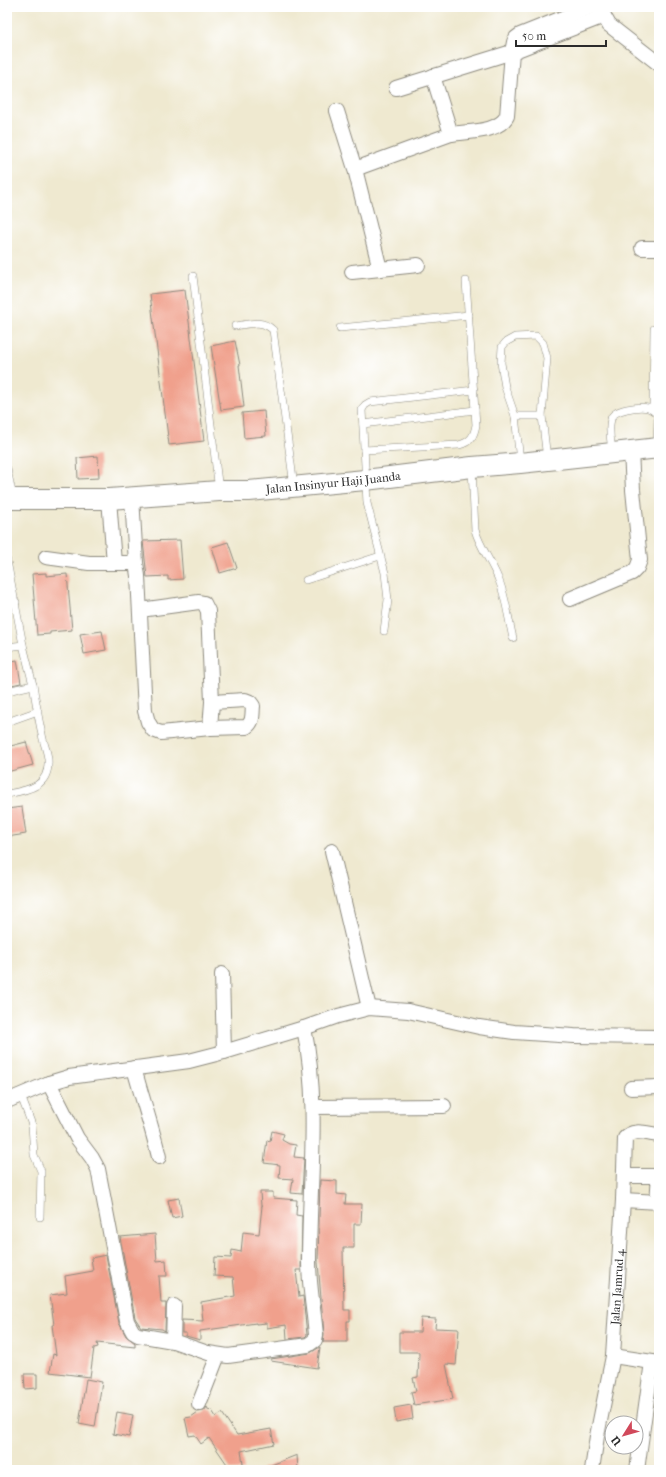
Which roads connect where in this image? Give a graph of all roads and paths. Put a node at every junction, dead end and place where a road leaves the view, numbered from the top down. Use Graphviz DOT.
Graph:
graph roads {
  1 [pos="590,7"];
  2 [pos="601,12"];
  3 [pos="512,52"];
  4 [pos="659,64"];
  5 [pos="433,76"];
  6 [pos="396,88"];
  7 [pos="337,111"];
  8 [pos="451,134"];
  9 [pos="355,169"];
  10 [pos="642,248"];
  11 [pos="659,248"];
  12 [pos="418,265"];
  13 [pos="380,270"];
  14 [pos="352,272"];
  15 [pos="194,276"];
  16 [pos="466,281"];
  17 [pos="469,315"];
  18 [pos="235,326"];
  19 [pos="340,328"];
  20 [pos="654,329"];
  21 [pos="474,390"];
  22 [pos="475,410"];
  23 [pos="653,410"];
  24 [pos="515,416"];
  25 [pos="542,416"];
  26 [pos="363,424"];
  27 [pos="658,448"];
  28 [pos="364,450"];
  29 [pos="621,452"];
  30 [pos="547,460"];
  31 [pos="520,463"];
  32 [pos="472,467"];
  33 [pos="7,469"];
  34 [pos="365,480"];
  35 [pos="294,486"];
  36 [pos="219,491"];
  37 [pos="132,497"];
  38 [pos="10,499"];
  39 [pos="109,499"];
  40 [pos="380,556"];
  41 [pos="46,557"];
  42 [pos="7,561"];
  43 [pos="114,563"];
  44 [pos="136,563"];
  45 [pos="306,580"];
  46 [pos="570,599"];
  47 [pos="16,602"];
  48 [pos="7,604"];
  49 [pos="140,610"];
  50 [pos="384,630"];
  51 [pos="513,638"];
  52 [pos="23,645"];
  53 [pos="7,647"];
  54 [pos="33,685"];
  55 [pos="7,691"];
  56 [pos="212,702"];
  57 [pos="38,710"];
  58 [pos="7,722"];
  59 [pos="210,728"];
  60 [pos="7,794"];
  61 [pos="332,851"];
  62 [pos="222,974"];
  63 [pos="369,1008"];
  64 [pos="304,1028"];
  65 [pos="659,1037"];
  66 [pos="224,1052"];
  67 [pos="134,1068"];
  68 [pos="49,1084"];
  69 [pos="659,1087"];
  70 [pos="631,1088"];
  71 [pos="21,1096"];
  72 [pos="7,1101"];
  73 [pos="444,1106"];
  74 [pos="313,1107"];
  75 [pos="659,1135"];
  76 [pos="159,1157"];
  77 [pos="624,1176"];
  78 [pos="659,1176"];
  79 [pos="623,1200"];
  80 [pos="658,1202"];
  81 [pos="40,1217"];
  82 [pos="174,1306"];
  83 [pos="173,1342"];
  84 [pos="218,1355"];
  85 [pos="613,1356"];
  86 [pos="656,1363"];
  87 [pos="199,1404"];
  88 [pos="592,1470"];
  89 [pos="636,1470"];
  1 -- 3 [label="street"];
  2 -- 3 [label="street"];
  2 -- 4 [label="street"];
  3 -- 5 [label="street"];
  3 -- 8 [label="street"];
  5 -- 6 [label="street"];
  5 -- 8 [label="street"];
  7 -- 9 [label="street"];
  8 -- 9 [label="street"];
  9 -- 13 [label="street"];
  10 -- 11 [label="street"];
  12 -- 13 [label="street"];
  13 -- 14 [label="street"];
  15 -- 36 [label="lane"];
  16 -- 17 [label="lane"];
  17 -- 19 [label="lane"];
  17 -- 21 [label="lane"];
  18 -- 35 [label="lane"];
  20 -- 23 [label="lane"];
  21 -- 22 [label="lane"];
  21 -- 26 [label="lane"];
  22 -- 26 [label="lane"];
  22 -- 28 [label="lane"];
  23 -- 27 [label="lane"];
  23 -- 29 [label="lane"];
  24 -- 25 [label="lane"];
  24 -- 25 [label="lane"];
  24 -- 31 [label="lane"];
  25 -- 30 [label="lane"];
  26 -- 28 [label="lane"];
  27 -- 29 [label="main road, Jalan Insinyur Haji Juanda"];
  28 -- 34 [label="lane"];
  29 -- 30 [label="main road, Jalan Insinyur Haji Juanda"];
  29 -- 46 [label="street"];
  30 -- 31 [label="main road, Jalan Insinyur Haji Juanda"];
  31 -- 32 [label="main road, Jalan Insinyur Haji Juanda"];
  32 -- 34 [label="main road, Jalan Insinyur Haji Juanda"];
  32 -- 51 [label="lane"];
  33 -- 38 [label="lane"];
  34 -- 35 [label="main road, Jalan Insinyur Haji Juanda"];
  34 -- 40 [label="lane"];
  35 -- 36 [label="main road, Jalan Insinyur Haji Juanda"];
  36 -- 37 [label="main road, Jalan Insinyur Haji Juanda"];
  37 -- 39 [label="main road, Jalan Insinyur Haji Juanda"];
  37 -- 44 [label="street"];
  38 -- 39 [label="main road, Jalan Insinyur Haji Juanda"];
  39 -- 43 [label="street"];
  40 -- 45 [label="lane"];
  40 -- 50 [label="lane"];
  41 -- 43 [label="street"];
  42 -- 47 [label="lane"];
  43 -- 44 [label="street"];
  44 -- 49 [label="street"];
  47 -- 48 [label="lane"];
  47 -- 52 [label="lane"];
  49 -- 56 [label="street"];
  49 -- 59 [label="street"];
  52 -- 53 [label="lane"];
  52 -- 54 [label="lane"];
  54 -- 55 [label="lane"];
  54 -- 57 [label="lane"];
  56 -- 59 [label="street"];
  56 -- 59 [label="street"];
  57 -- 58 [label="lane"];
  57 -- 60 [label="lane"];
  61 -- 63 [label="street"];
  62 -- 66 [label="street"];
  63 -- 64 [label="street"];
  63 -- 65 [label="street"];
  64 -- 66 [label="street"];
  64 -- 74 [label="street"];
  66 -- 67 [label="street"];
  67 -- 68 [label="street"];
  67 -- 76 [label="street"];
  68 -- 71 [label="street"];
  68 -- 83 [label="street"];
  69 -- 70 [label="street"];
  71 -- 72 [label="street"];
  71 -- 81 [label="lane"];
  73 -- 74 [label="street"];
  74 -- 84 [label="street"];
  75 -- 77 [label="street, Jalan Jamrud 4"];
  77 -- 78 [label="street"];
  77 -- 79 [label="street, Jalan Jamrud 4"];
  78 -- 80 [label="street"];
  79 -- 80 [label="street"];
  79 -- 85 [label="street, Jalan Jamrud 4"];
  82 -- 83 [label="street"];
  83 -- 84 [label="street"];
  84 -- 87 [label="street"];
  85 -- 86 [label="street"];
  85 -- 88 [label="street, Jalan Jamrud 4"];
  86 -- 89 [label="street"];
}
